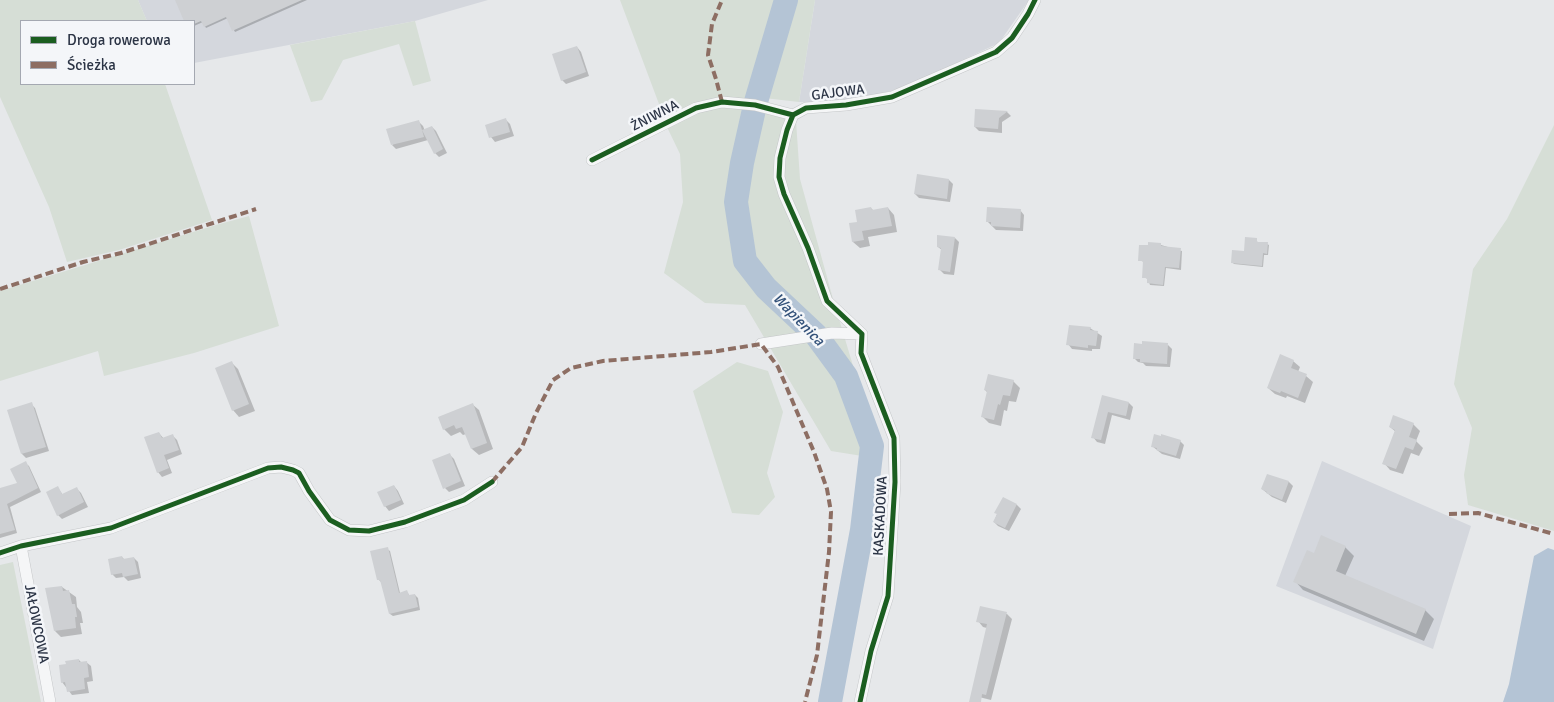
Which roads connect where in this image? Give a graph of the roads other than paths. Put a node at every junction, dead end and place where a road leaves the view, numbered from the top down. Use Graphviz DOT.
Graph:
graph roads {
  1 [pos="1035,0"];
  2 [pos="793,115"];
  3 [pos="592,160"];
  4 [pos="862,334"];
  5 [pos="761,344"];
  6 [pos="492,482"];
  7 [pos="21,546"];
  8 [pos="0,553"];
  9 [pos="50,702"];
  10 [pos="860,702"];
  1 -- 2 [label="street, GAJOWA"];
  2 -- 3 [label="street, ŻNIWNA"];
  2 -- 4 [label="street"];
  4 -- 5 [label="street"];
  4 -- 10 [label="street, KASKADOWA"];
  6 -- 7 [label="street"];
  7 -- 8 [label="street"];
  7 -- 9 [label="street, JAŁOWCOWA"];
}
